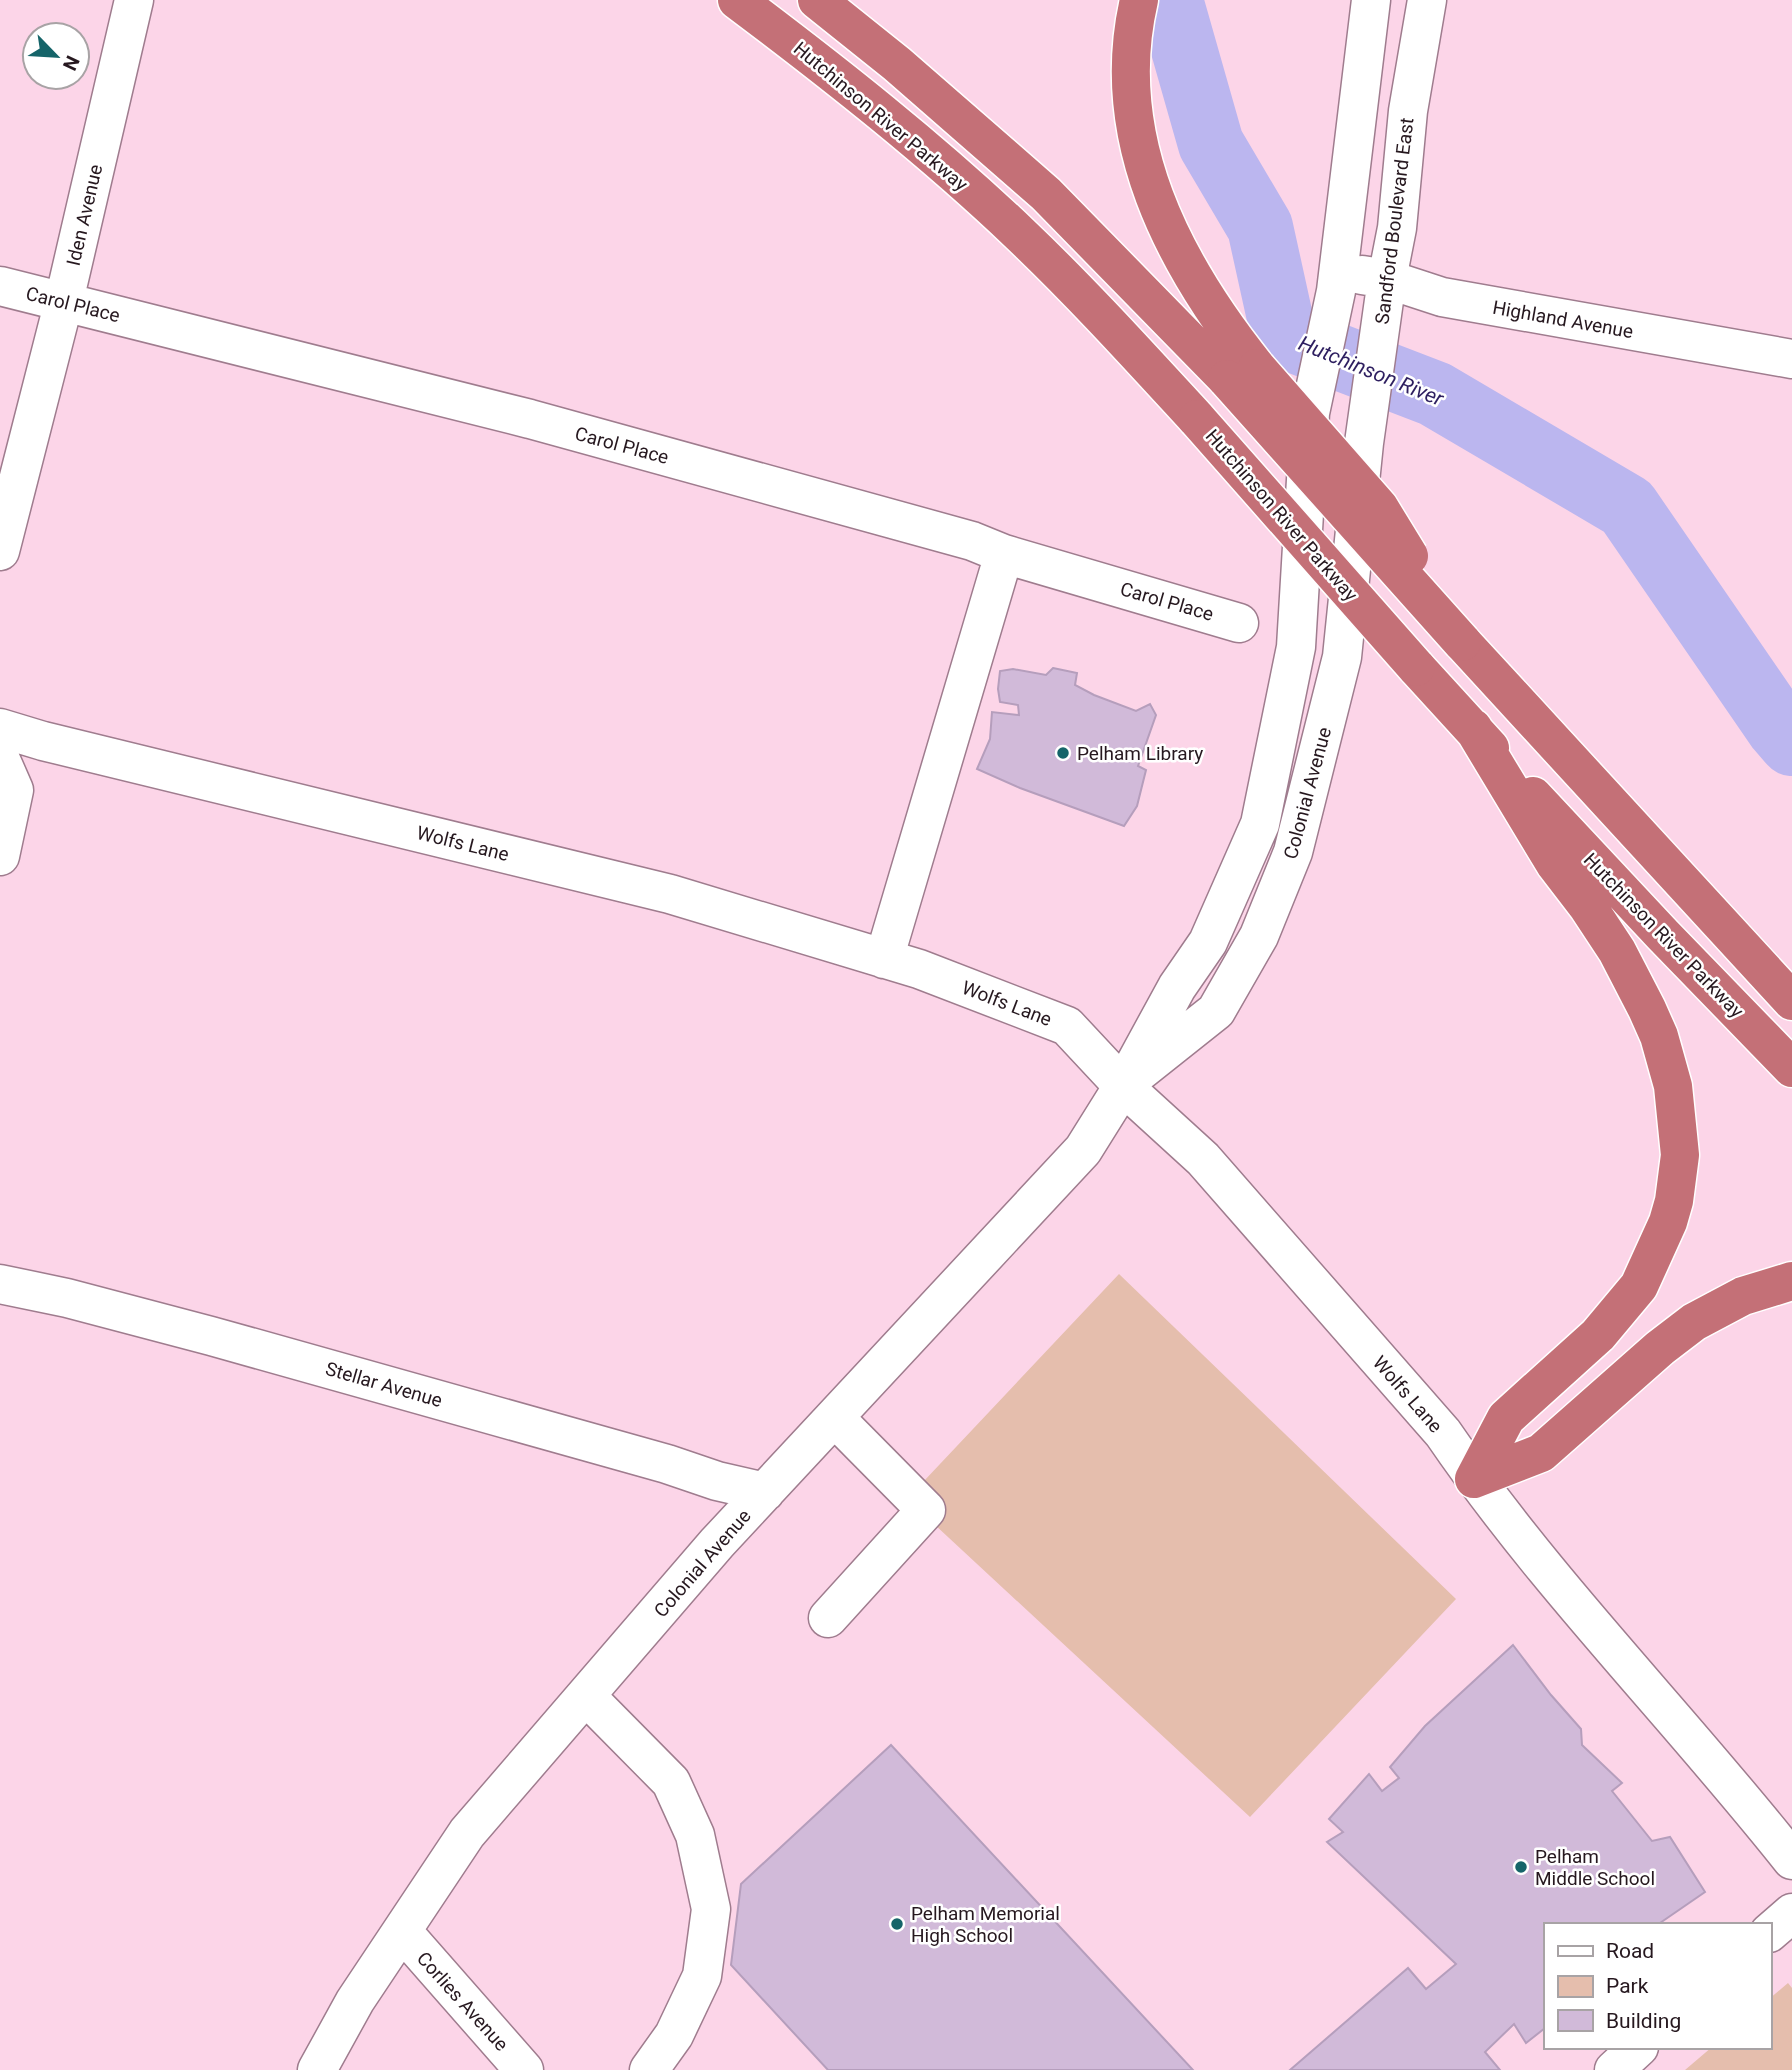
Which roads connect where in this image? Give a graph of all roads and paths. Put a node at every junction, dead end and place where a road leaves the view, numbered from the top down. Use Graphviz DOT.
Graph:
graph roads {
  1 [pos="134,0"];
  2 [pos="737,0"];
  3 [pos="817,0"];
  4 [pos="1139,0"];
  5 [pos="1371,0"];
  6 [pos="1427,0"];
  7 [pos="1337,281"];
  8 [pos="0,286"];
  9 [pos="1385,292"];
  10 [pos="64,301"];
  11 [pos="1792,359"];
  12 [pos="1242,373"];
  13 [pos="1364,443"];
  14 [pos="0,551"];
  15 [pos="1004,554"];
  16 [pos="1239,622"];
  17 [pos="0,728"];
  18 [pos="1473,728"];
  19 [pos="0,758"];
  20 [pos="0,856"];
  21 [pos="884,959"];
  22 [pos="1792,1002"];
  23 [pos="1792,1068"];
  24 [pos="1123,1086"];
  25 [pos="1792,1281"];
  26 [pos="0,1284"];
  27 [pos="835,1418"];
  28 [pos="1474,1479"];
  29 [pos="765,1492"];
  30 [pos="828,1618"];
  31 [pos="586,1696"];
  32 [pos="1792,1860"];
  33 [pos="1792,1913"];
  34 [pos="402,1931"];
  35 [pos="1771,1931"];
  36 [pos="1637,2049"];
  37 [pos="317,2070"];
  38 [pos="524,2070"];
  39 [pos="649,2070"];
  40 [pos="1614,2070"];
  1 -- 10 [label="street, Iden Avenue"];
  2 -- 18 [label="highway, Hutchinson River Parkway, bridge"];
  3 -- 12 [label="highway"];
  4 -- 12 [label="highway"];
  5 -- 7 [label="street"];
  6 -- 9 [label="street, Sandford Boulevard East"];
  7 -- 9 [label="street, Highland Avenue"];
  7 -- 24 [label="street, Colonial Avenue"];
  8 -- 10 [label="street, Carol Place"];
  9 -- 11 [label="street, Highland Avenue"];
  9 -- 13 [label="street, Sandford Boulevard East"];
  10 -- 14 [label="street, Iden Avenue"];
  10 -- 15 [label="street, Carol Place"];
  12 -- 22 [label="highway, bridge"];
  13 -- 24 [label="street, Colonial Avenue"];
  15 -- 16 [label="street, Carol Place"];
  15 -- 21 [label="street"];
  17 -- 21 [label="street, Wolfs Lane"];
  18 -- 23 [label="highway, Hutchinson River Parkway"];
  18 -- 28 [label="highway"];
  19 -- 20 [label="street"];
  21 -- 24 [label="street, Wolfs Lane"];
  24 -- 27 [label="street, Colonial Avenue"];
  24 -- 28 [label="street, Wolfs Lane"];
  25 -- 28 [label="highway"];
  26 -- 29 [label="street, Stellar Avenue"];
  27 -- 29 [label="street, Colonial Avenue"];
  27 -- 30 [label="street"];
  28 -- 32 [label="street, Wolfs Lane"];
  29 -- 31 [label="street, Colonial Avenue"];
  31 -- 34 [label="street, Colonial Avenue"];
  31 -- 39 [label="street"];
  33 -- 35 [label="street"];
  34 -- 37 [label="street, Colonial Avenue"];
  34 -- 38 [label="street, Corlies Avenue"];
  36 -- 40 [label="street"];
}
